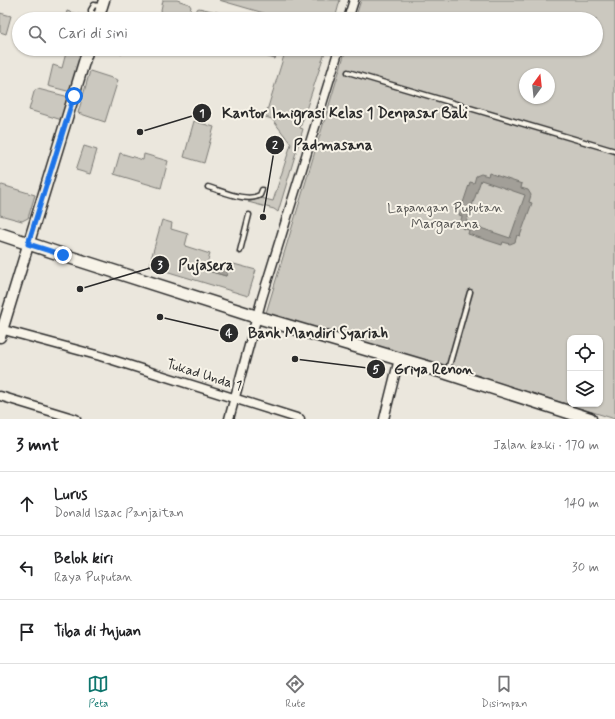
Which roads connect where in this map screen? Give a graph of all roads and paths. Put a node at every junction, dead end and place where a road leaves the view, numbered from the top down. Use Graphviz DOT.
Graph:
graph roads {
  1 [pos="354,0"];
  2 [pos="350,12"];
  3 [pos="86,56"];
  4 [pos="337,56"];
  5 [pos="348,72"];
  6 [pos="615,150"];
  7 [pos="208,186"];
  8 [pos="262,190"];
  9 [pos="250,214"];
  10 [pos="0,234"];
  11 [pos="28,244"];
  12 [pos="240,251"];
  13 [pos="470,292"];
  14 [pos="257,317"];
  15 [pos="1,332"];
  16 [pos="399,360"];
  17 [pos="447,373"];
  18 [pos="0,396"];
  19 [pos="234,398"];
  20 [pos="75,419"];
  21 [pos="229,419"];
  22 [pos="300,419"];
  23 [pos="384,419"];
  24 [pos="590,419"];
  1 -- 2 [label="street"];
  3 -- 11 [label="street"];
  4 -- 14 [label="street"];
  5 -- 6 [label="lane"];
  7 -- 8 [label="lane"];
  9 -- 12 [label="lane"];
  10 -- 11 [label="main road"];
  11 -- 14 [label="main road"];
  11 -- 15 [label="street"];
  13 -- 17 [label="lane"];
  14 -- 16 [label="main road"];
  14 -- 19 [label="street"];
  15 -- 19 [label="street, Tukad Unda 1"];
  16 -- 17 [label="main road"];
  16 -- 23 [label="street"];
  17 -- 24 [label="main road"];
  18 -- 20 [label="street"];
  19 -- 21 [label="street"];
  19 -- 22 [label="street, Tukad Unda 1"];
}
